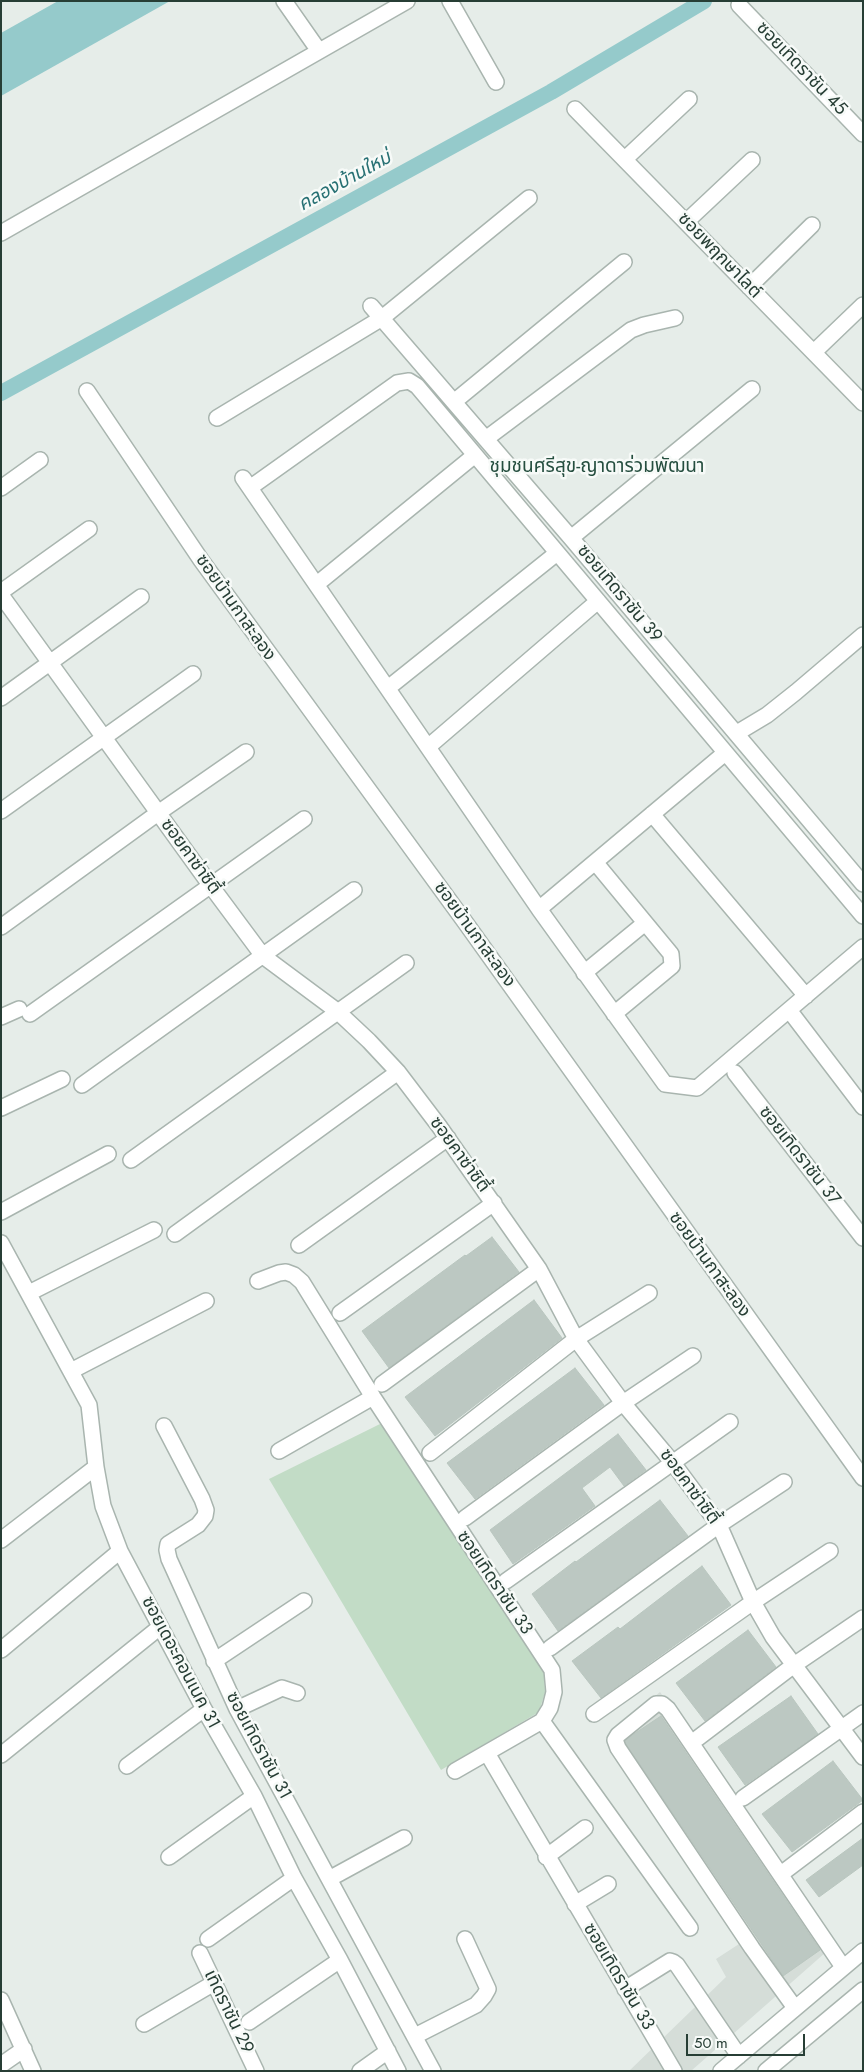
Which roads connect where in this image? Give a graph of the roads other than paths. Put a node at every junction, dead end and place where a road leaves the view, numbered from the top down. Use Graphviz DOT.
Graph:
graph roads {
  1 [pos="284,1"];
  2 [pos="407,1"];
  3 [pos="450,1"];
  4 [pos="740,5"];
  5 [pos="319,51"];
  6 [pos="496,82"];
  7 [pos="689,99"];
  8 [pos="575,109"];
  9 [pos="863,134"];
  10 [pos="625,160"];
  11 [pos="752,160"];
  12 [pos="529,198"];
  13 [pos="686,222"];
  14 [pos="812,225"];
  15 [pos="1,232"];
  16 [pos="624,262"];
  17 [pos="749,287"];
  18 [pos="863,305"];
  19 [pos="371,306"];
  20 [pos="382,318"];
  21 [pos="675,318"];
  22 [pos="814,352"];
  23 [pos="752,389"];
  24 [pos="88,391"];
  25 [pos="454,402"];
  26 [pos="863,402"];
  27 [pos="217,418"];
  28 [pos="487,438"];
  29 [pos="475,455"];
  30 [pos="40,460"];
  31 [pos="1,488"];
  32 [pos="89,529"];
  33 [pos="571,538"];
  34 [pos="557,553"];
  35 [pos="317,584"];
  36 [pos="1,593"];
  37 [pos="142,597"];
  38 [pos="598,601"];
  39 [pos="863,635"];
  40 [pos="50,663"];
  41 [pos="193,674"];
  42 [pos="388,688"];
  43 [pos="1,698"];
  44 [pos="737,733"];
  45 [pos="104,737"];
  46 [pos="428,746"];
  47 [pos="246,752"];
  48 [pos="725,753"];
  49 [pos="1,811"];
  50 [pos="158,813"];
  51 [pos="652,814"];
  52 [pos="304,819"];
  53 [pos="595,862"];
  54 [pos="863,884"];
  55 [pos="211,886"];
  56 [pos="354,890"];
  57 [pos="539,909"];
  58 [pos="863,916"];
  59 [pos="645,923"];
  60 [pos="1,928"];
  61 [pos="863,948"];
  62 [pos="263,956"];
  63 [pos="406,963"];
  64 [pos="584,973"];
  65 [pos="806,996"];
  66 [pos="789,1010"];
  67 [pos="337,1011"];
  68 [pos="614,1014"];
  69 [pos="1,1017"];
  70 [pos="398,1072"];
  71 [pos="735,1073"];
  72 [pos="62,1079"];
  73 [pos="82,1085"];
  74 [pos="863,1107"];
  75 [pos="1,1108"];
  76 [pos="448,1138"];
  77 [pos="108,1154"];
  78 [pos="131,1160"];
  79 [pos="494,1203"];
  80 [pos="1,1212"];
  81 [pos="154,1230"];
  82 [pos="175,1234"];
  83 [pos="863,1238"];
  84 [pos="1,1242"];
  85 [pos="299,1245"];
  86 [pos="539,1269"];
  87 [pos="258,1281"];
  88 [pos="649,1293"];
  89 [pos="29,1294"];
  90 [pos="206,1301"];
  91 [pos="340,1313"];
  92 [pos="576,1339"];
  93 [pos="693,1356"];
  94 [pos="71,1371"];
  95 [pos="382,1384"];
  96 [pos="373,1397"];
  97 [pos="623,1403"];
  98 [pos="730,1422"];
  99 [pos="164,1426"];
  100 [pos="279,1451"];
  101 [pos="430,1453"];
  102 [pos="673,1463"];
  103 [pos="96,1467"];
  104 [pos="863,1478"];
  105 [pos="784,1482"];
  106 [pos="465,1518"];
  107 [pos="719,1525"];
  108 [pos="1,1540"];
  109 [pos="120,1551"];
  110 [pos="830,1551"];
  111 [pos="506,1581"];
  112 [pos="304,1601"];
  113 [pos="752,1602"];
  114 [pos="863,1618"];
  115 [pos="160,1627"];
  116 [pos="550,1648"];
  117 [pos="1,1650"];
  118 [pos="214,1660"];
  119 [pos="794,1665"];
  120 [pos="297,1693"];
  121 [pos="204,1709"];
  122 [pos="237,1709"];
  123 [pos="863,1713"];
  124 [pos="594,1714"];
  125 [pos="542,1721"];
  126 [pos="840,1728"];
  127 [pos="698,1738"];
  128 [pos="487,1753"];
  129 [pos="1,1755"];
  130 [pos="863,1757"];
  131 [pos="127,1766"];
  132 [pos="454,1771"];
  133 [pos="254,1796"];
  134 [pos="743,1798"];
  135 [pos="863,1812"];
  136 [pos="585,1828"];
  137 [pos="404,1838"];
  138 [pos="169,1857"];
  139 [pos="546,1857"];
  140 [pos="784,1871"];
  141 [pos="294,1878"];
  142 [pos="329,1879"];
  143 [pos="608,1884"];
  144 [pos="575,1904"];
  145 [pos="690,1928"];
  146 [pos="208,1939"];
  147 [pos="465,1939"];
  148 [pos="863,1951"];
  149 [pos="200,1953"];
  150 [pos="340,1960"];
  151 [pos="843,1968"];
  152 [pos="214,1983"];
  153 [pos="625,1988"];
  154 [pos="863,1990"];
  155 [pos="1,2000"];
  156 [pos="795,2008"];
  157 [pos="249,2022"];
  158 [pos="144,2024"];
  159 [pos="415,2036"];
  160 [pos="24,2049"];
  161 [pos="388,2051"];
  162 [pos="739,2056"];
  163 [pos="1,2066"];
  164 [pos="33,2071"];
  165 [pos="256,2071"];
  166 [pos="360,2071"];
  167 [pos="398,2071"];
  168 [pos="433,2071"];
  169 [pos="674,2071"];
  170 [pos="721,2071"];
  171 [pos="766,2071"];
  1 -- 5 [label="street"];
  2 -- 5 [label="street"];
  3 -- 6 [label="street"];
  4 -- 9 [label="street, ซอยเทิดราชัน 45"];
  5 -- 15 [label="street"];
  7 -- 10 [label="street"];
  8 -- 10 [label="street, ซอยพฤกษาไลต์"];
  10 -- 13 [label="street, ซอยพฤกษาไลต์"];
  11 -- 13 [label="street"];
  12 -- 20 [label="street"];
  13 -- 17 [label="street, ซอยพฤกษาไลต์"];
  14 -- 17 [label="street"];
  16 -- 25 [label="street"];
  17 -- 22 [label="street, ซอยพฤกษาไลต์"];
  18 -- 22 [label="street"];
  19 -- 20 [label="street, ซอยเทิดราชัน 39"];
  20 -- 25 [label="street, ซอยเทิดราชัน 39"];
  20 -- 27 [label="street"];
  21 -- 28 [label="street"];
  22 -- 26 [label="street, ซอยพฤกษาไลต์"];
  23 -- 33 [label="street"];
  24 -- 104 [label="street, ซอยบ้านกาสะลอง"];
  25 -- 28 [label="street, ซอยเทิดราชัน 39"];
  28 -- 33 [label="street, ซอยเทิดราชัน 39"];
  29 -- 34 [label="street"];
  29 -- 35 [label="street"];
  29 -- 35 [label="street"];
  30 -- 31 [label="street"];
  32 -- 36 [label="street"];
  33 -- 44 [label="street, ซอยเทิดราชัน 39"];
  34 -- 38 [label="street"];
  34 -- 42 [label="street"];
  35 -- 42 [label="street"];
  36 -- 40 [label="street, ซอยคาซ่าซิตี้"];
  37 -- 40 [label="street"];
  38 -- 46 [label="street"];
  38 -- 48 [label="street"];
  39 -- 44 [label="street"];
  40 -- 43 [label="street"];
  40 -- 45 [label="street, ซอยคาซ่าซิตี้"];
  41 -- 45 [label="street"];
  42 -- 46 [label="street"];
  44 -- 54 [label="street, ซอยเทิดราชัน 39"];
  45 -- 49 [label="street"];
  45 -- 50 [label="street, ซอยคาซ่าซิตี้"];
  46 -- 57 [label="street"];
  47 -- 50 [label="street"];
  48 -- 51 [label="street"];
  48 -- 58 [label="street"];
  50 -- 55 [label="street, ซอยคาซ่าซิตี้"];
  50 -- 60 [label="street"];
  51 -- 53 [label="street"];
  51 -- 65 [label="street"];
  52 -- 55 [label="street"];
  53 -- 57 [label="street"];
  53 -- 59 [label="street"];
  55 -- 62 [label="street, ซอยคาซ่าซิตี้"];
  55 -- 69 [label="street"];
  56 -- 62 [label="street"];
  57 -- 64 [label="street"];
  59 -- 64 [label="street"];
  59 -- 68 [label="street"];
  61 -- 65 [label="street"];
  62 -- 67 [label="street, ซอยคาซ่าซิตี้"];
  62 -- 73 [label="street"];
  63 -- 67 [label="street"];
  64 -- 68 [label="street"];
  65 -- 66 [label="street"];
  66 -- 68 [label="street"];
  66 -- 74 [label="street"];
  67 -- 70 [label="street, ซอยคาซ่าซิตี้"];
  67 -- 78 [label="street"];
  70 -- 76 [label="street, ซอยคาซ่าซิตี้"];
  70 -- 82 [label="street"];
  71 -- 83 [label="street, ซอยเทิดราชัน 37"];
  72 -- 75 [label="street"];
  76 -- 79 [label="street, ซอยคาซ่าซิตี้"];
  76 -- 85 [label="street"];
  77 -- 80 [label="street"];
  79 -- 86 [label="street, ซอยคาซ่าซิตี้"];
  79 -- 91 [label="street"];
  81 -- 89 [label="street"];
  84 -- 89 [label="street, ซอยเดอะคอนเนค 31"];
  86 -- 92 [label="street, ซอยคาซ่าซิตี้"];
  86 -- 95 [label="street"];
  87 -- 96 [label="street, ซอยเทิดราชัน 33"];
  88 -- 92 [label="street"];
  89 -- 94 [label="street, ซอยเดอะคอนเนค 31"];
  90 -- 94 [label="street"];
  92 -- 97 [label="street, ซอยคาซ่าซิตี้"];
  92 -- 101 [label="street"];
  93 -- 97 [label="street"];
  94 -- 103 [label="street, ซอยเดอะคอนเนค 31"];
  96 -- 100 [label="street"];
  96 -- 125 [label="street, ซอยเทิดราชัน 33"];
  97 -- 102 [label="street, ซอยคาซ่าซิตี้"];
  97 -- 106 [label="street"];
  98 -- 102 [label="street"];
  99 -- 118 [label="street, ซอยเทิดราชัน 31"];
  102 -- 107 [label="street, ซอยคาซ่าซิตี้"];
  102 -- 111 [label="street"];
  103 -- 108 [label="street"];
  103 -- 109 [label="street, ซอยเดอะคอนเนค 31"];
  105 -- 107 [label="street"];
  107 -- 113 [label="street, ซอยคาซ่าซิตี้"];
  107 -- 116 [label="street"];
  109 -- 115 [label="street, ซอยเดอะคอนเนค 31"];
  109 -- 117 [label="street"];
  110 -- 113 [label="street"];
  112 -- 118 [label="street"];
  113 -- 119 [label="street, ซอยคาซ่าซิตี้"];
  113 -- 124 [label="street"];
  114 -- 119 [label="street"];
  115 -- 121 [label="street, ซอยเดอะคอนเนค 31"];
  115 -- 129 [label="street"];
  118 -- 122 [label="street, ซอยเทิดราชัน 31"];
  119 -- 126 [label="street, ซอยคาซ่าซิตี้"];
  119 -- 127 [label="street"];
  120 -- 122 [label="street"];
  121 -- 131 [label="street"];
  121 -- 133 [label="street, ซอยเดอะคอนเนค 31"];
  122 -- 142 [label="street, ซอยเทิดราชัน 31"];
  123 -- 126 [label="street"];
  125 -- 128 [label="street"];
  125 -- 145 [label="street"];
  126 -- 130 [label="street, ซอยคาซ่าซิตี้"];
  126 -- 134 [label="street"];
  128 -- 132 [label="street"];
  128 -- 139 [label="street, ซอยเทิดราชัน 33"];
  133 -- 138 [label="street"];
  133 -- 141 [label="street, ซอยเดอะคอนเนค 31"];
  135 -- 140 [label="street"];
  136 -- 139 [label="street"];
  137 -- 142 [label="street"];
  139 -- 144 [label="street, ซอยเทิดราชัน 33"];
  141 -- 146 [label="street"];
  141 -- 150 [label="street, ซอยเดอะคอนเนค 31"];
  142 -- 159 [label="street, ซอยเทิดราชัน 31"];
  143 -- 144 [label="street"];
  144 -- 153 [label="street, ซอยเทิดราชัน 33"];
  147 -- 159 [label="street"];
  148 -- 151 [label="street"];
  149 -- 152 [label="street, เทิดราชัน 29"];
  150 -- 157 [label="street"];
  150 -- 161 [label="street, ซอยเดอะคอนเนค 31"];
  151 -- 156 [label="street"];
  151 -- 156 [label="street"];
  152 -- 158 [label="street"];
  152 -- 165 [label="street, เทิดราชัน 29"];
  153 -- 162 [label="street"];
  153 -- 169 [label="street, ซอยเทิดราชัน 33"];
  154 -- 171 [label="street"];
  155 -- 160 [label="street"];
  156 -- 162 [label="street"];
  159 -- 168 [label="street, ซอยเทิดราชัน 31"];
  160 -- 163 [label="street"];
  160 -- 164 [label="street"];
  161 -- 166 [label="street"];
  161 -- 167 [label="street, ซอยเดอะคอนเนค 31"];
  162 -- 170 [label="street"];
}
